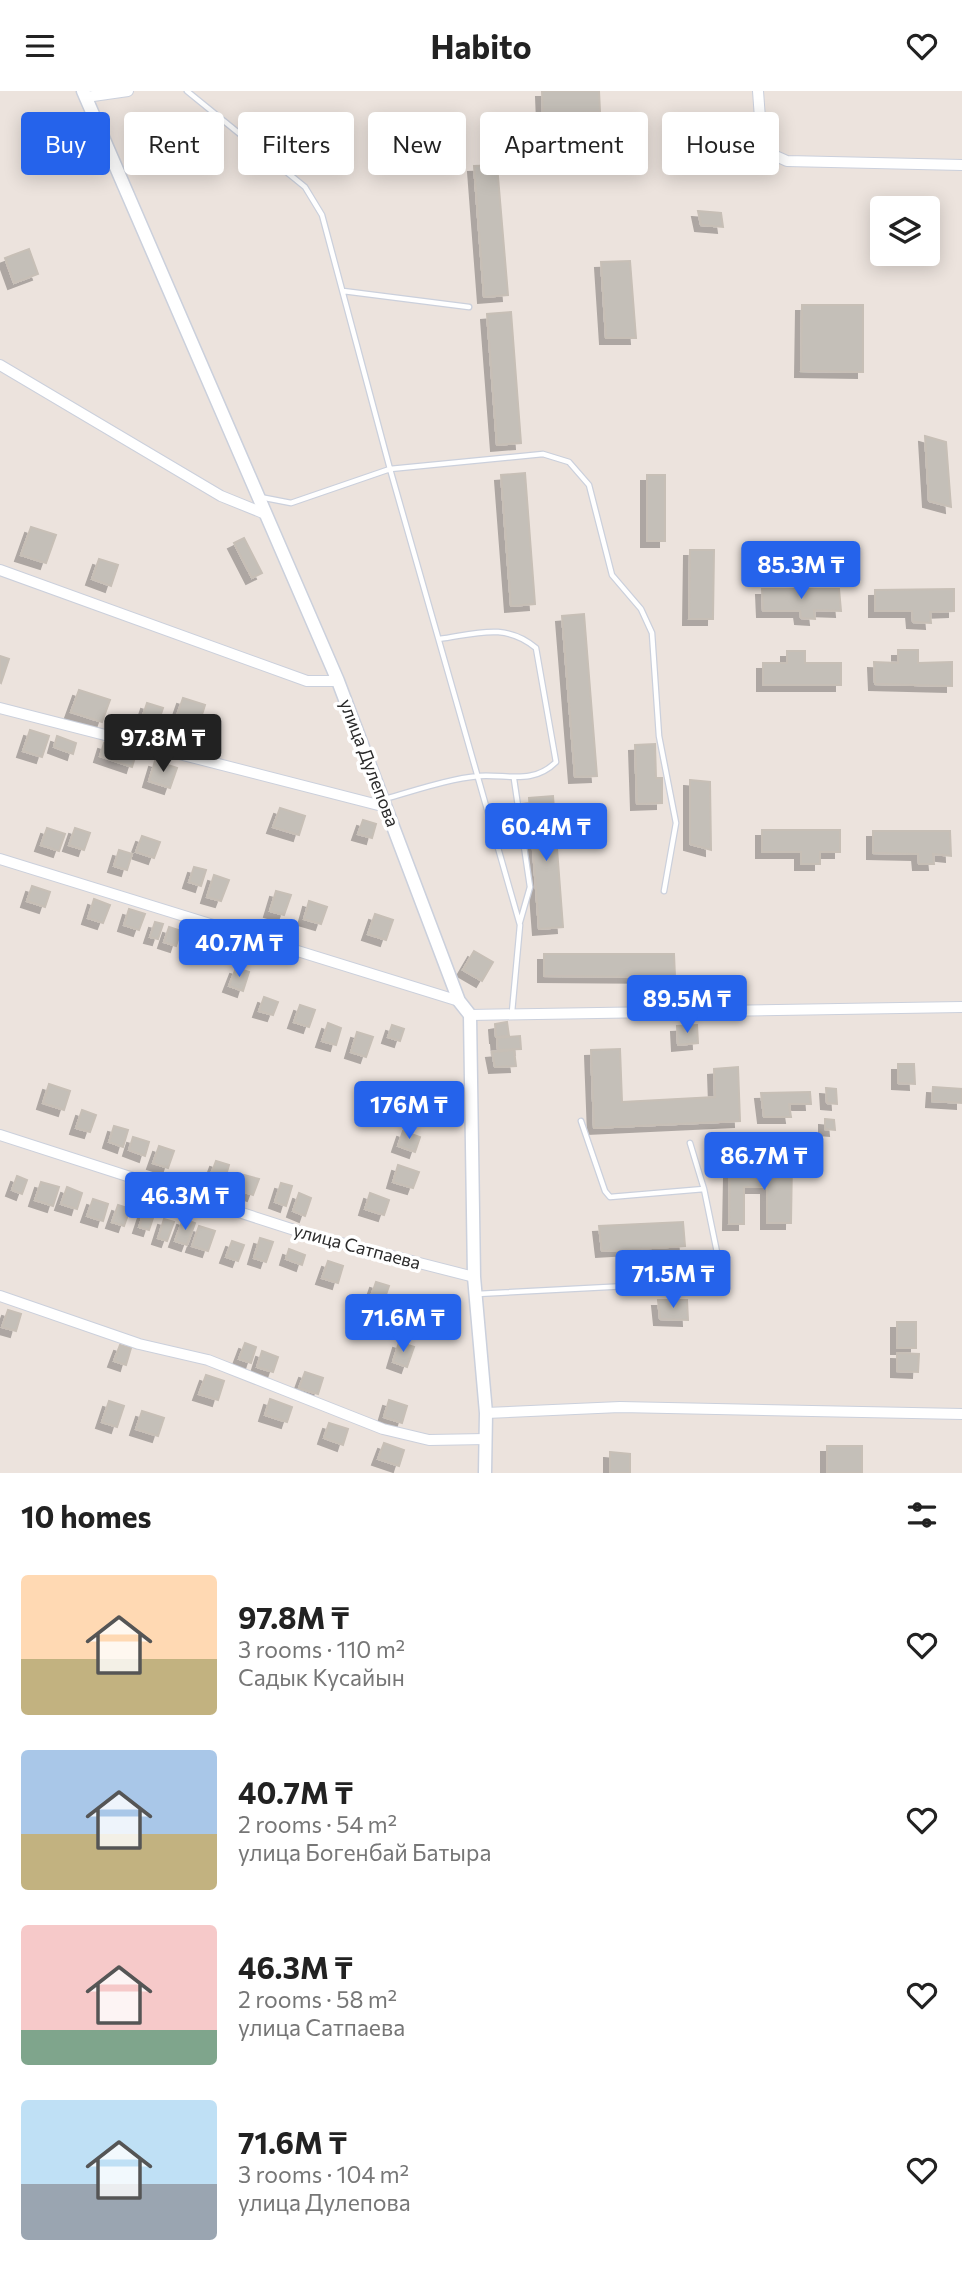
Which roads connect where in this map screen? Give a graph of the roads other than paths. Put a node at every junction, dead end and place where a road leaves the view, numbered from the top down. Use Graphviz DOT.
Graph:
graph roads {
  1 [pos="128,91"];
  2 [pos="187,91"];
  3 [pos="758,91"];
  4 [pos="84,94"];
  5 [pos="962,165"];
  6 [pos="343,291"];
  7 [pos="469,307"];
  8 [pos="0,365"];
  9 [pos="390,469"];
  10 [pos="256,496"];
  11 [pos="263,513"];
  12 [pos="0,570"];
  13 [pos="439,639"];
  14 [pos="338,681"];
  15 [pos="0,708"];
  16 [pos="480,776"];
  17 [pos="514,779"];
  18 [pos="384,803"];
  19 [pos="0,859"];
  20 [pos="664,891"];
  21 [pos="520,925"];
  22 [pos="459,1001"];
  23 [pos="962,1007"];
  24 [pos="512,1012"];
  25 [pos="470,1015"];
  26 [pos="581,1121"];
  27 [pos="0,1136"];
  28 [pos="690,1143"];
  29 [pos="704,1189"];
  30 [pos="474,1277"];
  31 [pos="476,1294"];
  32 [pos="0,1296"];
  33 [pos="486,1413"];
  34 [pos="962,1414"];
  35 [pos="486,1439"];
  36 [pos="485,1473"];
  1 -- 4 [label="street"];
  2 -- 6 [label="lane"];
  3 -- 5 [label="street"];
  4 -- 10 [label="street, улица Дулепова"];
  6 -- 7 [label="lane"];
  6 -- 9 [label="lane"];
  8 -- 11 [label="street"];
  9 -- 10 [label="lane"];
  9 -- 13 [label="lane"];
  9 -- 20 [label="lane"];
  10 -- 11 [label="street, улица Дулепова"];
  11 -- 14 [label="street, улица Дулепова"];
  12 -- 14 [label="street"];
  13 -- 16 [label="lane"];
  13 -- 17 [label="lane"];
  14 -- 18 [label="street, улица Дулепова"];
  15 -- 18 [label="street"];
  16 -- 17 [label="lane"];
  16 -- 18 [label="lane"];
  16 -- 21 [label="lane"];
  17 -- 21 [label="lane"];
  18 -- 22 [label="street, улица Дулепова"];
  19 -- 22 [label="street"];
  21 -- 24 [label="lane"];
  22 -- 25 [label="street, улица Дулепова"];
  23 -- 24 [label="street"];
  24 -- 25 [label="street"];
  25 -- 30 [label="street"];
  26 -- 29 [label="lane"];
  27 -- 30 [label="street, улица Сатпаева"];
  28 -- 29 [label="lane"];
  29 -- 31 [label="lane"];
  30 -- 31 [label="street"];
  31 -- 33 [label="street"];
  32 -- 35 [label="street"];
  33 -- 34 [label="street"];
  33 -- 35 [label="street"];
  35 -- 36 [label="street"];
}
